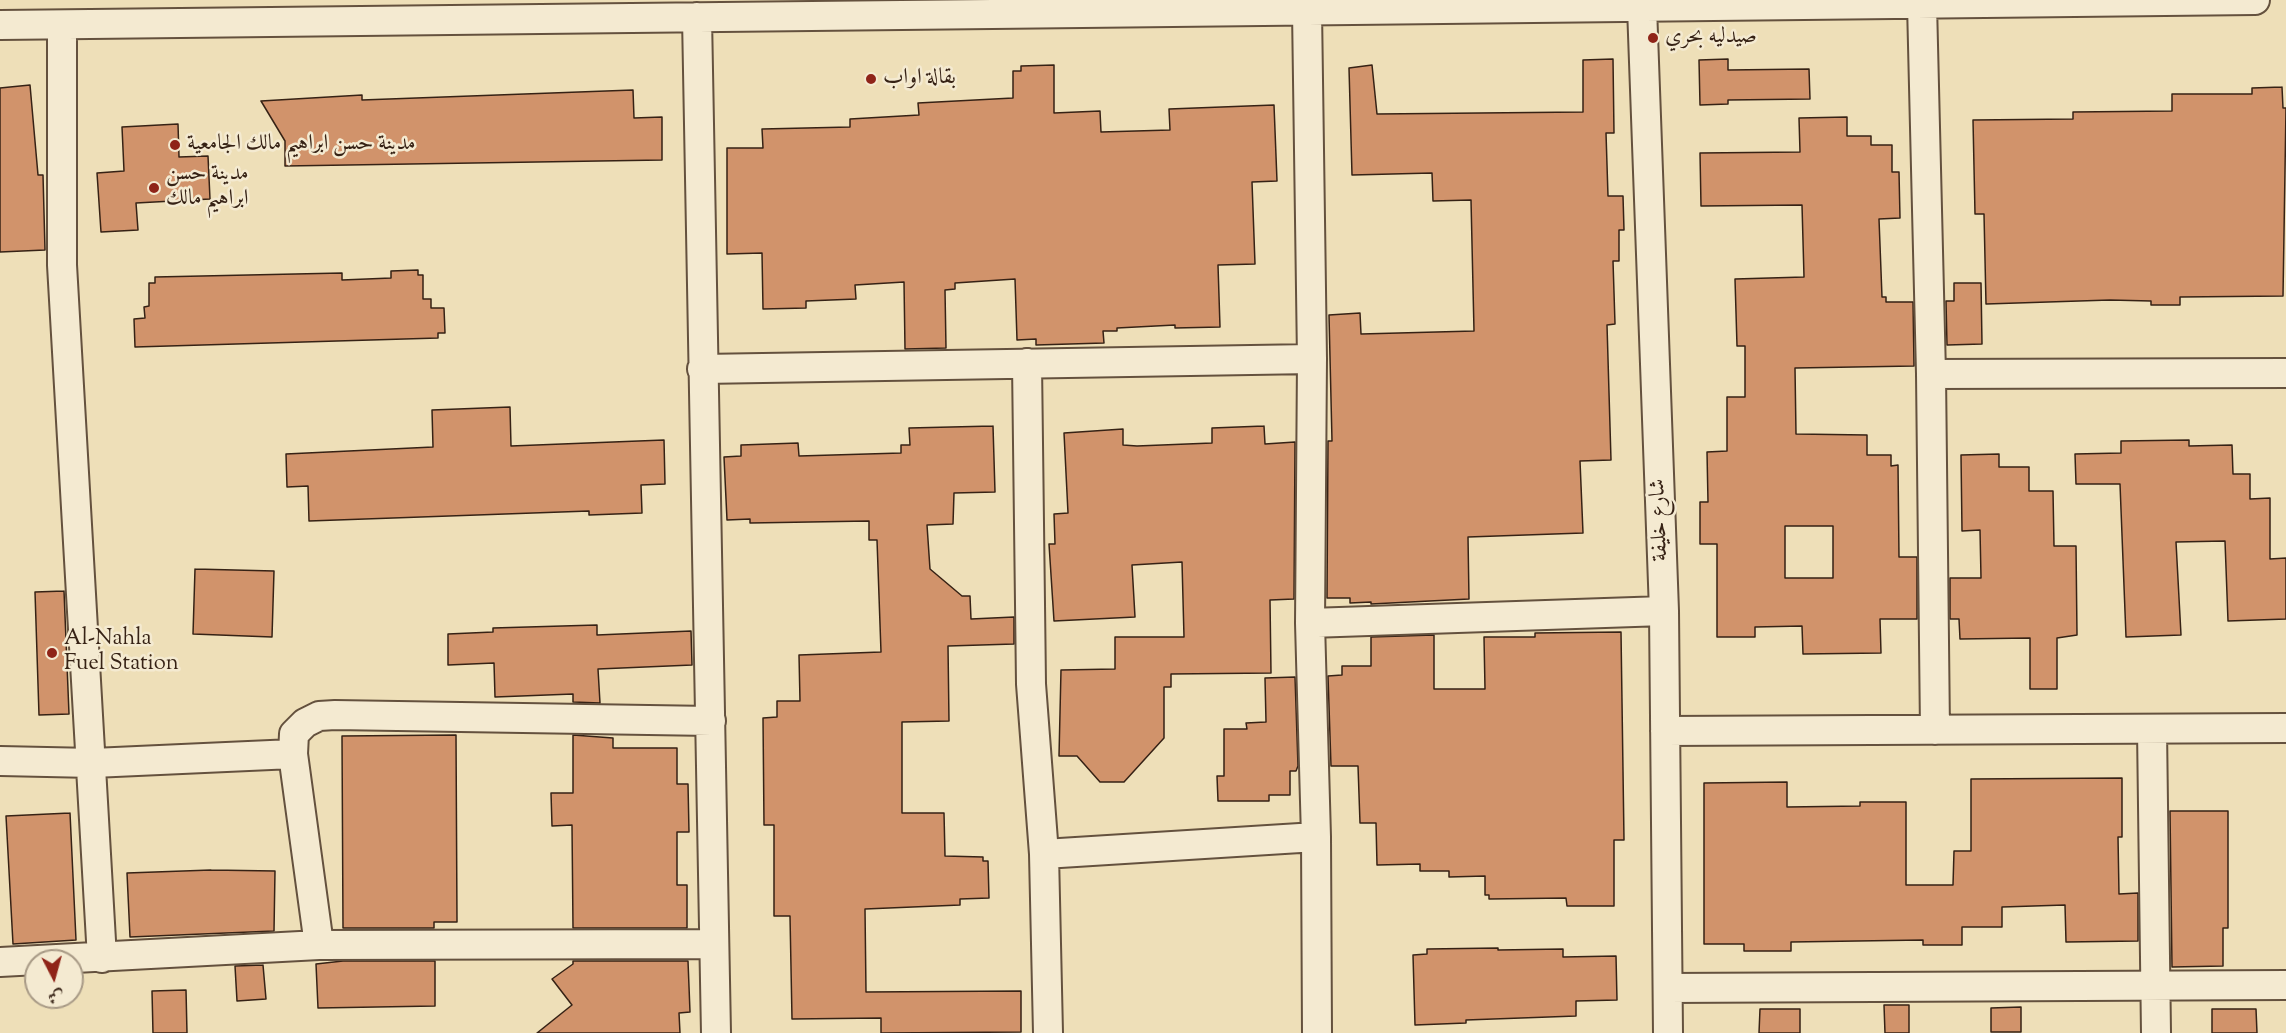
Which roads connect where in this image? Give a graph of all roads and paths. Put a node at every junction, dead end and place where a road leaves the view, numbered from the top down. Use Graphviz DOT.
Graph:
graph roads {
  1 [pos="2255,0"];
  2 [pos="2013,1"];
  3 [pos="1922,4"];
  4 [pos="1051,7"];
  5 [pos="1642,7"];
  6 [pos="1306,10"];
  7 [pos="697,17"];
  8 [pos="0,25"];
  9 [pos="62,25"];
  10 [pos="1312,359"];
  11 [pos="1027,363"];
  12 [pos="702,369"];
  13 [pos="2286,373"];
  14 [pos="1931,374"];
  15 [pos="1664,611"];
  16 [pos="1310,623"];
  17 [pos="711,721"];
  18 [pos="2286,728"];
  19 [pos="2152,729"];
  20 [pos="1935,730"];
  21 [pos="1665,731"];
  22 [pos="293,754"];
  23 [pos="0,761"];
  24 [pos="93,763"];
  25 [pos="1316,837"];
  26 [pos="1044,854"];
  27 [pos="714,944"];
  28 [pos="319,945"];
  29 [pos="102,958"];
  30 [pos="0,962"];
  31 [pos="2286,985"];
  32 [pos="2155,986"];
  33 [pos="1668,988"];
  34 [pos="716,1033"];
  35 [pos="1048,1033"];
  36 [pos="1317,1033"];
  37 [pos="1668,1033"];
  38 [pos="2156,1033"];
  1 -- 2 [label="street"];
  2 -- 3 [label="street"];
  3 -- 5 [label="street"];
  3 -- 14 [label="street"];
  4 -- 6 [label="street"];
  4 -- 7 [label="street"];
  5 -- 6 [label="street"];
  5 -- 15 [label="street, شارع خليفة"];
  6 -- 10 [label="street"];
  7 -- 9 [label="street"];
  7 -- 12 [label="street"];
  8 -- 9 [label="street"];
  9 -- 24 [label="street"];
  10 -- 11 [label="street"];
  10 -- 16 [label="street"];
  11 -- 12 [label="street"];
  11 -- 26 [label="street"];
  12 -- 17 [label="street"];
  13 -- 14 [label="street"];
  14 -- 20 [label="street"];
  15 -- 16 [label="street"];
  15 -- 21 [label="street, شارع خليفة"];
  16 -- 25 [label="street"];
  17 -- 22 [label="street"];
  17 -- 27 [label="street"];
  18 -- 19 [label="street"];
  19 -- 20 [label="street"];
  19 -- 32 [label="street"];
  20 -- 21 [label="street"];
  21 -- 33 [label="street, شارع خليفة"];
  22 -- 24 [label="street"];
  22 -- 28 [label="street"];
  23 -- 24 [label="street"];
  24 -- 29 [label="street"];
  25 -- 26 [label="street"];
  25 -- 36 [label="street"];
  26 -- 35 [label="street"];
  27 -- 28 [label="street"];
  27 -- 34 [label="street"];
  28 -- 29 [label="street"];
  29 -- 30 [label="street"];
  31 -- 32 [label="street"];
  32 -- 33 [label="street"];
  32 -- 38 [label="street"];
  33 -- 37 [label="street, شارع خليفة"];
}
